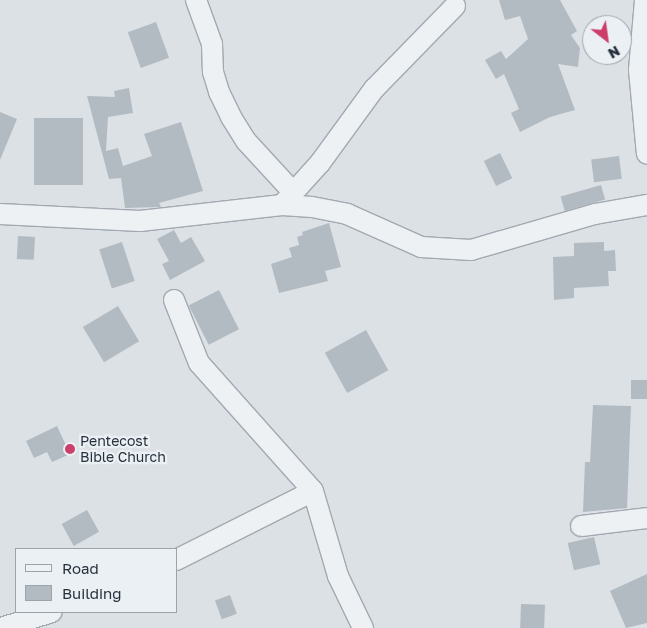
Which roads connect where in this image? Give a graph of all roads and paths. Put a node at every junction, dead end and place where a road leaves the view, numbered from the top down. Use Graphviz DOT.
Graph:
graph roads {
  1 [pos="196,0"];
  2 [pos="645,0"];
  3 [pos="455,6"];
  4 [pos="647,154"];
  5 [pos="287,198"];
  6 [pos="647,205"];
  7 [pos="0,214"];
  8 [pos="174,300"];
  9 [pos="313,491"];
  10 [pos="647,518"];
  11 [pos="581,526"];
  12 [pos="178,559"];
  13 [pos="49,613"];
  14 [pos="1,628"];
  15 [pos="363,628"];
  1 -- 5 [label="street"];
  2 -- 4 [label="street"];
  3 -- 5 [label="street"];
  5 -- 6 [label="street"];
  5 -- 7 [label="street"];
  8 -- 9 [label="street"];
  9 -- 12 [label="street"];
  9 -- 15 [label="street"];
  10 -- 11 [label="street"];
  13 -- 14 [label="street"];
}
